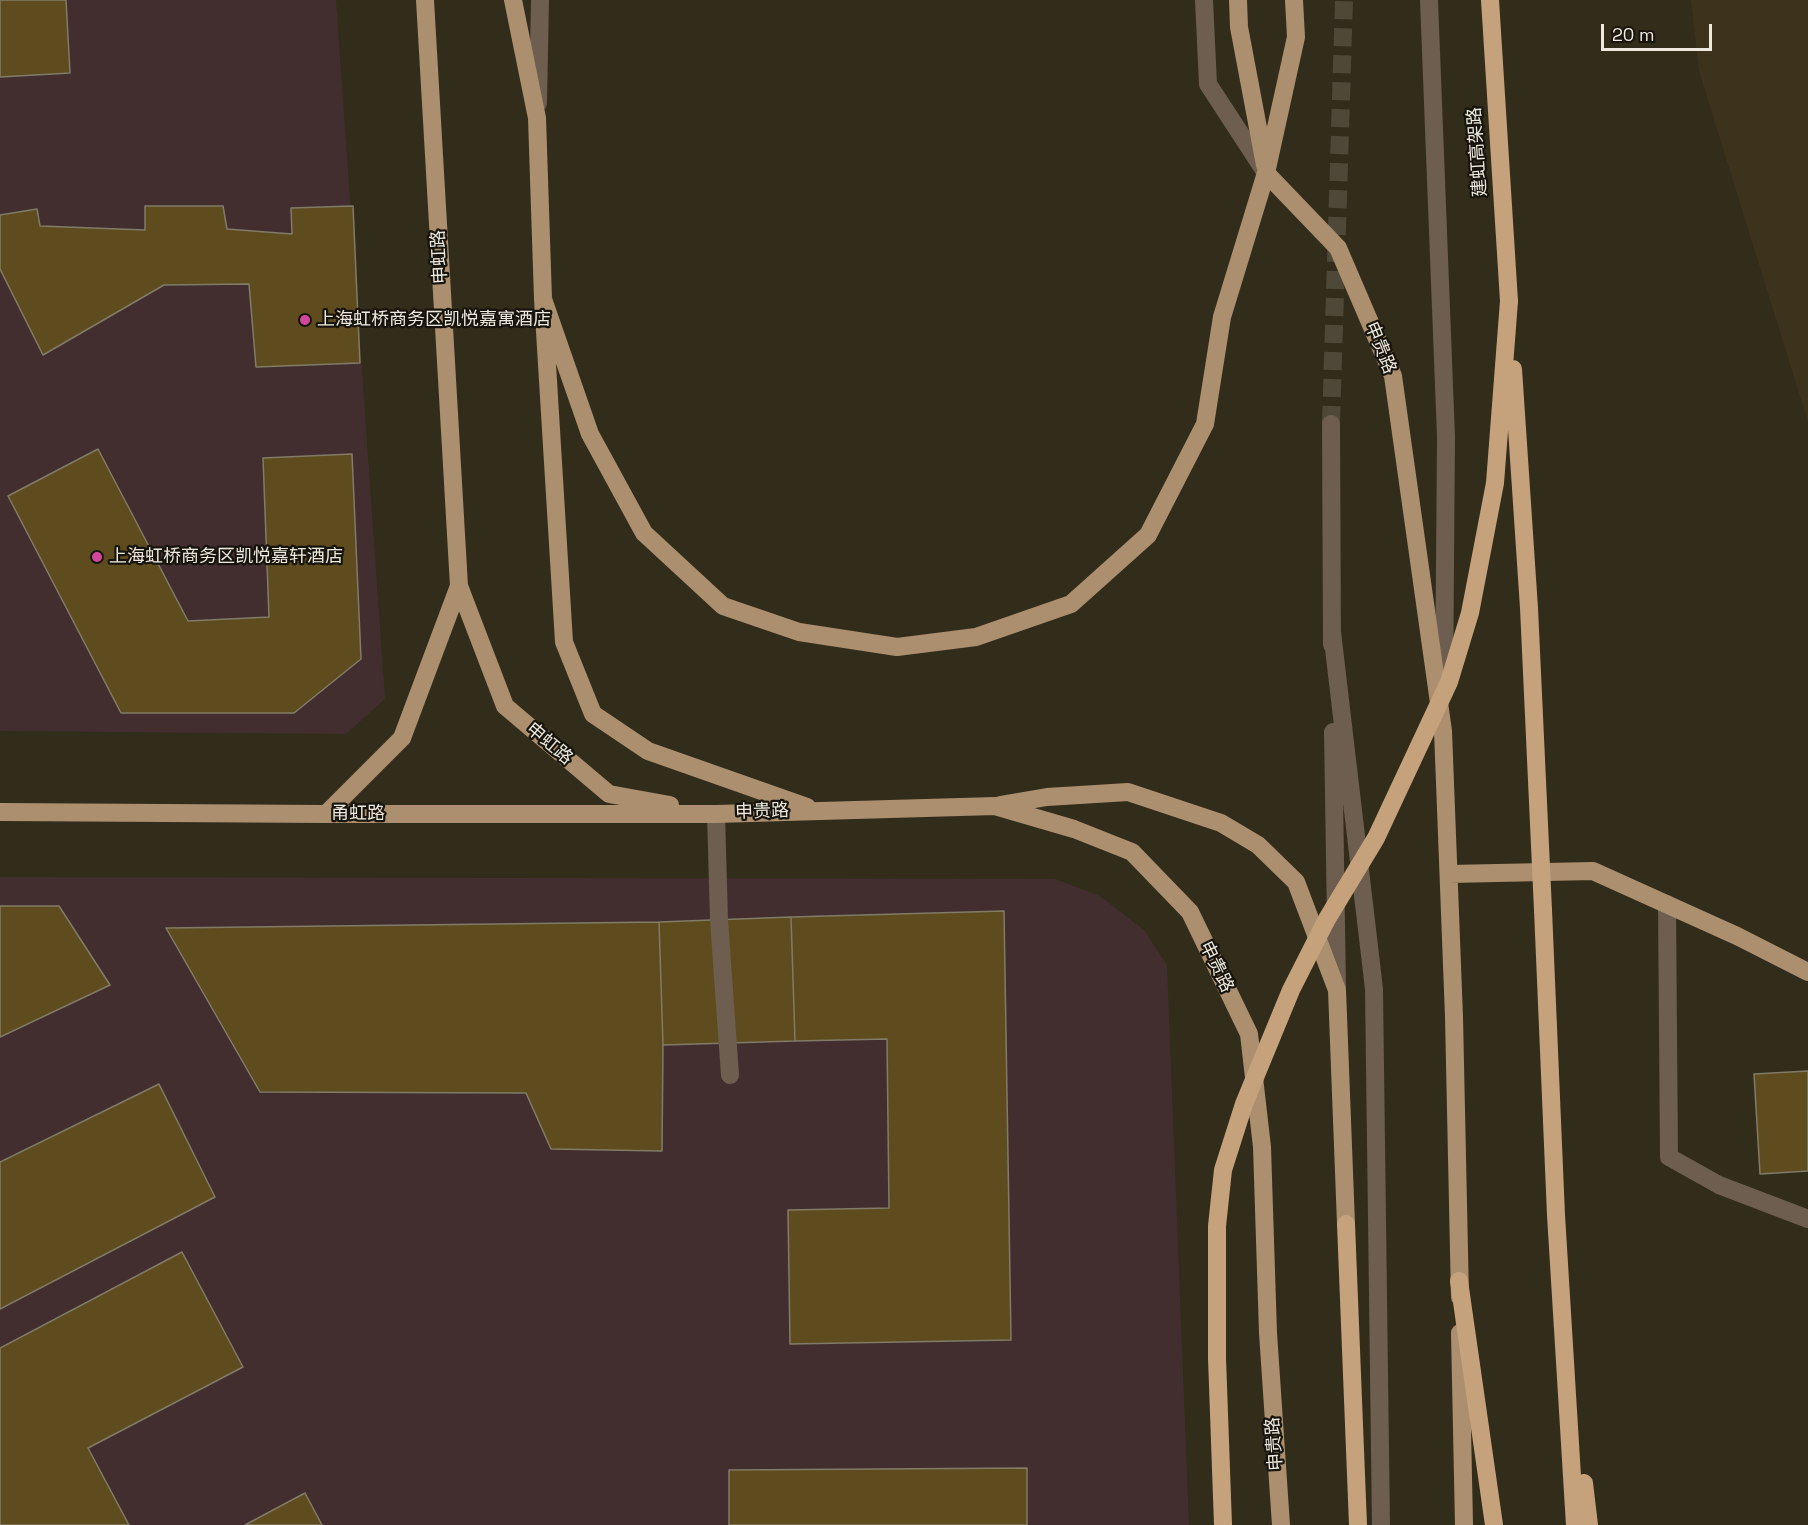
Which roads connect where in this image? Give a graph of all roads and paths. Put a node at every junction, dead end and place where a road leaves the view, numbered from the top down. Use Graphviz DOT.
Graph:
graph roads {
  1 [pos="425,0"];
  2 [pos="513,0"];
  3 [pos="540,0"];
  4 [pos="1204,0"];
  5 [pos="1238,0"];
  6 [pos="1294,0"];
  7 [pos="1429,0"];
  8 [pos="1490,0"];
  9 [pos="537,118"];
  10 [pos="1266,173"];
  11 [pos="543,299"];
  12 [pos="1509,301"];
  13 [pos="1331,424"];
  14 [pos="459,586"];
  15 [pos="1332,632"];
  16 [pos="1443,731"];
  17 [pos="995,806"];
  18 [pos="817,810"];
  19 [pos="0,812"];
  20 [pos="716,813"];
  21 [pos="326,814"];
  22 [pos="1449,874"];
  23 [pos="1667,904"];
  24 [pos="1808,972"];
  25 [pos="1337,990"];
  26 [pos="729,1075"];
  27 [pos="1808,1219"];
  28 [pos="1346,1224"];
  29 [pos="1459,1281"];
  30 [pos="1563,1330"];
  31 [pos="1223,1525"];
  32 [pos="1281,1525"];
  33 [pos="1358,1525"];
  34 [pos="1381,1525"];
  35 [pos="1464,1525"];
  36 [pos="1494,1525"];
  37 [pos="1575,1525"];
  38 [pos="1589,1525"];
  1 -- 14 [label="main road, 申虹路"];
  2 -- 9 [label="main road"];
  3 -- 9 [label="street"];
  4 -- 10 [label="street"];
  5 -- 10 [label="main road"];
  6 -- 10 [label="main road"];
  7 -- 16 [label="street, 申贵路"];
  8 -- 12 [label="highway, 建虹高架路"];
  9 -- 11 [label="main road"];
  10 -- 11 [label="main road"];
  10 -- 16 [label="main road, 申贵路"];
  11 -- 18 [label="main road"];
  12 -- 30 [label="highway, bridge"];
  12 -- 31 [label="highway, bridge"];
  13 -- 15 [label="street"];
  14 -- 20 [label="main road, 申虹路"];
  14 -- 21 [label="main road, 申虹路"];
  15 -- 25 [label="street"];
  15 -- 34 [label="street"];
  16 -- 22 [label="main road, 申贵路"];
  17 -- 18 [label="main road, 申贵路"];
  17 -- 25 [label="main road"];
  17 -- 32 [label="main road, 申贵路"];
  18 -- 20 [label="main road, 申贵路"];
  19 -- 21 [label="main road, 甬虹路"];
  20 -- 21 [label="main road, 甬虹路"];
  20 -- 26 [label="street"];
  22 -- 23 [label="main road"];
  22 -- 29 [label="main road, 申贵路"];
  23 -- 24 [label="main road"];
  23 -- 27 [label="street"];
  25 -- 28 [label="main road"];
  28 -- 33 [label="highway"];
  29 -- 35 [label="main road, 申贵路"];
  29 -- 36 [label="highway"];
  30 -- 37 [label="highway"];
  30 -- 38 [label="highway"];
}
